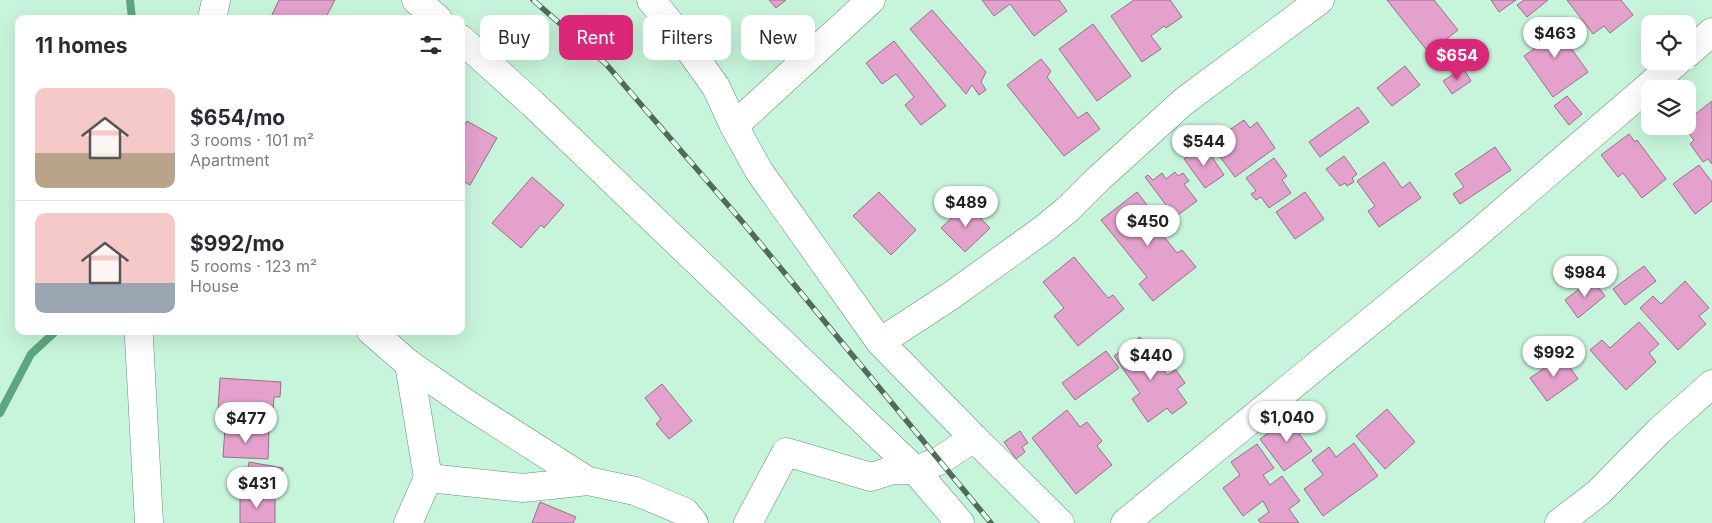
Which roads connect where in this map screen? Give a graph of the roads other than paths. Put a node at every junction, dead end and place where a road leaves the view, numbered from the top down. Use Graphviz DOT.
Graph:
graph roads {
  1 [pos="216,0"];
  2 [pos="416,0"];
  3 [pos="651,0"];
  4 [pos="872,0"];
  5 [pos="1320,0"];
  6 [pos="213,15"];
  7 [pos="433,15"];
  8 [pos="1712,32"];
  9 [pos="465,44"];
  10 [pos="1696,46"];
  11 [pos="1668,70"];
  12 [pos="734,126"];
  13 [pos="139,335"];
  14 [pos="376,335"];
  15 [pos="880,342"];
  16 [pos="409,364"];
  17 [pos="1712,384"];
  18 [pos="974,438"];
  19 [pos="915,470"];
  20 [pos="428,478"];
  21 [pos="588,481"];
  22 [pos="148,523"];
  23 [pos="408,523"];
  24 [pos="694,523"];
  25 [pos="748,523"];
  26 [pos="960,523"];
  27 [pos="1060,523"];
  28 [pos="1125,523"];
  29 [pos="1559,523"];
  1 -- 6 [label="street"];
  2 -- 7 [label="street"];
  3 -- 12 [label="street"];
  4 -- 12 [label="street"];
  5 -- 15 [label="street"];
  8 -- 10 [label="street"];
  9 -- 19 [label="street"];
  11 -- 28 [label="street"];
  12 -- 15 [label="street"];
  13 -- 22 [label="street"];
  14 -- 16 [label="street"];
  15 -- 18 [label="street"];
  16 -- 20 [label="street"];
  16 -- 21 [label="street"];
  17 -- 29 [label="street"];
  18 -- 19 [label="street"];
  18 -- 27 [label="street"];
  19 -- 25 [label="street"];
  19 -- 26 [label="street"];
  20 -- 21 [label="street"];
  20 -- 23 [label="street"];
  21 -- 24 [label="street"];
}
